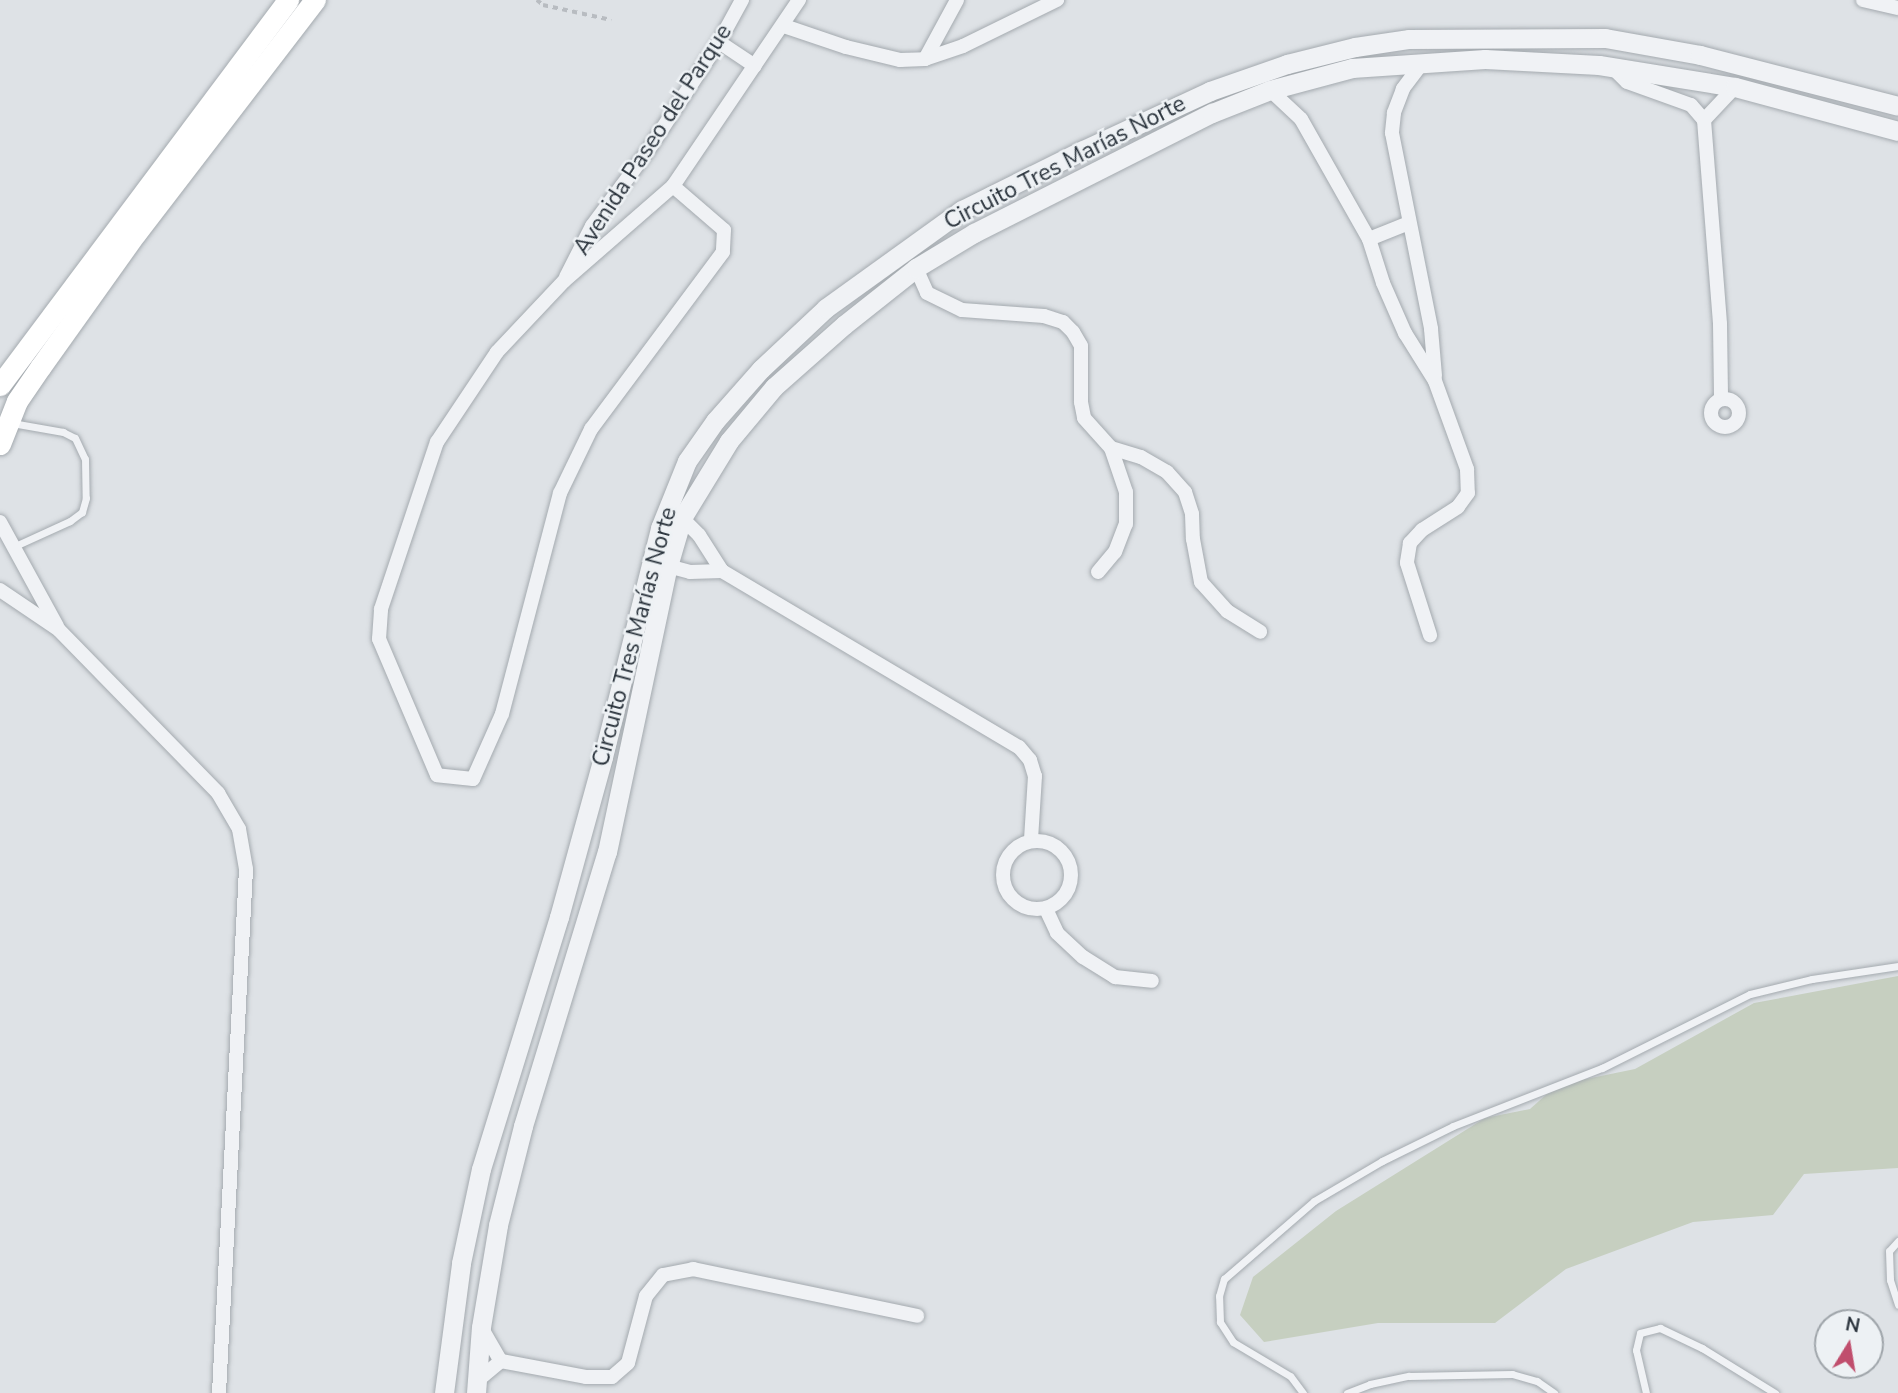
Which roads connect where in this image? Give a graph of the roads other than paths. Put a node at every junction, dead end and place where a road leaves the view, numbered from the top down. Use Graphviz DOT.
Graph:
graph roads {
  1 [pos="288,0"];
  2 [pos="315,0"];
  3 [pos="743,0"];
  4 [pos="799,0"];
  5 [pos="957,0"];
  6 [pos="1057,0"];
  7 [pos="1863,0"];
  8 [pos="1898,8"];
  9 [pos="784,26"];
  10 [pos="1605,38"];
  11 [pos="719,43"];
  12 [pos="925,59"];
  13 [pos="1423,62"];
  14 [pos="755,66"];
  15 [pos="1605,66"];
  16 [pos="1735,87"];
  17 [pos="1270,90"];
  18 [pos="1898,106"];
  19 [pos="1704,120"];
  20 [pos="1898,131"];
  21 [pos="673,186"];
  22 [pos="962,211"];
  23 [pos="1409,223"];
  24 [pos="974,233"];
  25 [pos="1369,239"];
  26 [pos="916,268"];
  27 [pos="564,281"];
  28 [pos="1435,381"];
  29 [pos="0,384"];
  30 [pos="1721,399"];
  31 [pos="8,422"];
  32 [pos="0,444"];
  33 [pos="1111,448"];
  34 [pos="682,519"];
  35 [pos="0,522"];
  36 [pos="12,547"];
  37 [pos="668,566"];
  38 [pos="722,571"];
  39 [pos="1098,572"];
  40 [pos="0,590"];
  41 [pos="59,630"];
  42 [pos="1260,632"];
  43 [pos="1430,635"];
  44 [pos="1031,840"];
  45 [pos="1046,909"];
  46 [pos="1898,966"];
  47 [pos="1152,981"];
  48 [pos="1898,1241"];
  49 [pos="1898,1305"];
  50 [pos="917,1316"];
  51 [pos="481,1327"];
  52 [pos="501,1361"];
  53 [pos="476,1387"];
  54 [pos="219,1393"];
  55 [pos="444,1393"];
  56 [pos="1303,1393"];
  57 [pos="1347,1393"];
  58 [pos="1554,1393"];
  59 [pos="1646,1393"];
  60 [pos="1775,1393"];
  1 -- 29 [label="main road"];
  2 -- 31 [label="main road"];
  3 -- 11 [label="street, Avenida Paseo del Parque"];
  4 -- 9 [label="street, Avenida Paseo del Parque"];
  5 -- 12 [label="street"];
  6 -- 12 [label="street"];
  7 -- 8 [label="street"];
  9 -- 12 [label="street"];
  9 -- 14 [label="street, Avenida Paseo del Parque"];
  10 -- 15 [label="street"];
  10 -- 18 [label="street, Circuito Tres Marías Norte"];
  10 -- 22 [label="street, Circuito Tres Marías Norte"];
  11 -- 14 [label="street"];
  11 -- 27 [label="street, Avenida Paseo del Parque"];
  13 -- 15 [label="street, Circuito Tres Marías Norte"];
  13 -- 17 [label="street, Circuito Tres Marías Norte"];
  13 -- 23 [label="street"];
  14 -- 21 [label="street, Avenida Paseo del Parque"];
  15 -- 16 [label="street, Circuito Tres Marías Norte"];
  15 -- 19 [label="street"];
  16 -- 19 [label="street"];
  16 -- 20 [label="street, Circuito Tres Marías Norte"];
  17 -- 24 [label="street, Circuito Tres Marías Norte"];
  17 -- 25 [label="street"];
  19 -- 30 [label="street"];
  21 -- 27 [label="street, Avenida Paseo del Parque"];
  21 -- 27 [label="street, Avenida Paseo del Parque"];
  22 -- 24 [label="street"];
  22 -- 55 [label="street, Circuito Tres Marías Norte"];
  23 -- 25 [label="street"];
  23 -- 28 [label="street"];
  24 -- 26 [label="street, Circuito Tres Marías Norte"];
  25 -- 28 [label="street"];
  26 -- 33 [label="street"];
  26 -- 34 [label="street, Circuito Tres Marías Norte"];
  28 -- 43 [label="street"];
  31 -- 32 [label="main road"];
  31 -- 36 [label="lane"];
  33 -- 39 [label="street"];
  33 -- 42 [label="street"];
  34 -- 37 [label="street, Circuito Tres Marías Norte"];
  34 -- 38 [label="street"];
  35 -- 36 [label="street"];
  36 -- 41 [label="street"];
  37 -- 38 [label="street"];
  37 -- 51 [label="street, Circuito Tres Marías Norte"];
  38 -- 44 [label="street"];
  40 -- 41 [label="street"];
  41 -- 54 [label="street"];
  44 -- 45 [label="street"];
  44 -- 45 [label="street"];
  45 -- 47 [label="street"];
  46 -- 56 [label="lane"];
  48 -- 49 [label="lane"];
  50 -- 52 [label="street"];
  51 -- 52 [label="street"];
  51 -- 53 [label="street, Circuito Tres Marías Norte"];
  52 -- 53 [label="street"];
  57 -- 58 [label="lane"];
  59 -- 60 [label="lane"];
}
